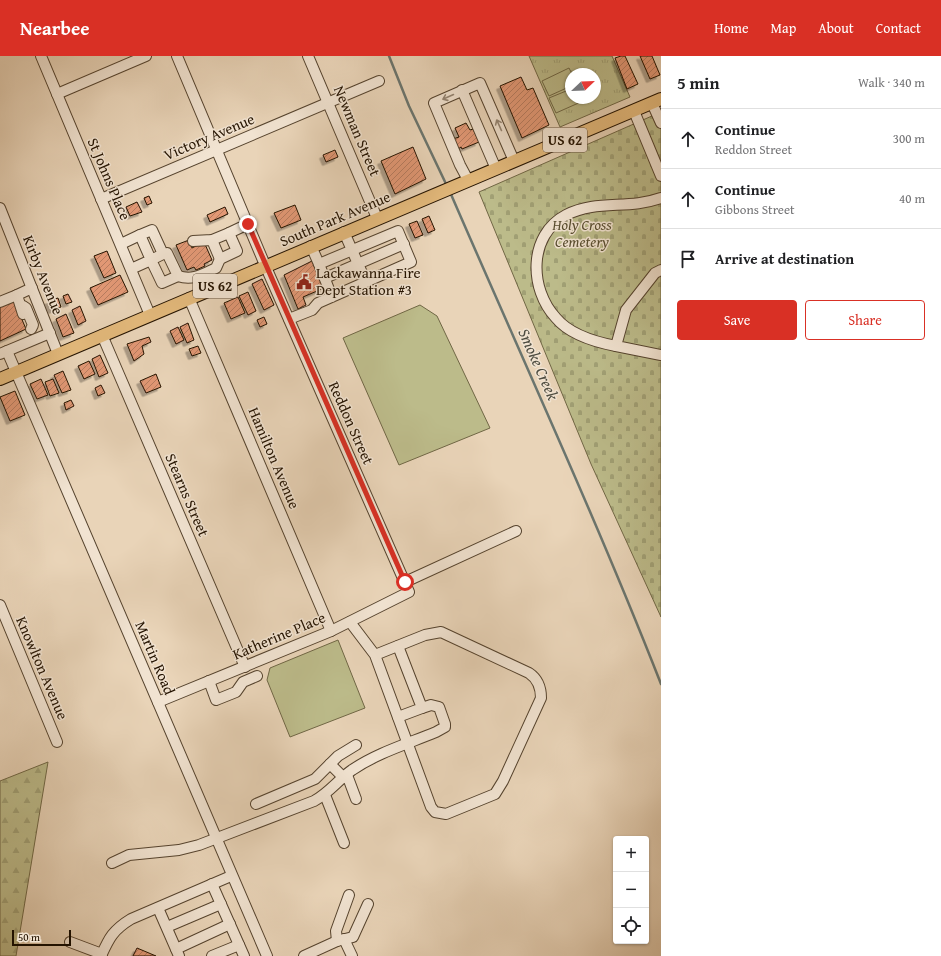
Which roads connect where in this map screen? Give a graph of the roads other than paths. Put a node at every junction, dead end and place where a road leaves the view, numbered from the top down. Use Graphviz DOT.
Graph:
graph roads {
  1 [pos="41,56"];
  2 [pos="146,56"];
  3 [pos="176,56"];
  4 [pos="308,56"];
  5 [pos="379,81"];
  6 [pos="462,90"];
  7 [pos="57,94"];
  8 [pos="657,101"];
  9 [pos="328,103"];
  10 [pos="634,111"];
  11 [pos="661,123"];
  12 [pos="217,150"];
  13 [pos="514,161"];
  14 [pos="496,168"];
  15 [pos="661,176"];
  16 [pos="468,180"];
  17 [pos="661,198"];
  18 [pos="101,199"];
  19 [pos="0,208"];
  20 [pos="377,218"];
  21 [pos="248,224"];
  22 [pos="344,232"];
  23 [pos="229,233"];
  24 [pos="140,235"];
  25 [pos="212,240"];
  26 [pos="193,241"];
  27 [pos="121,244"];
  28 [pos="404,244"];
  29 [pos="311,246"];
  30 [pos="352,250"];
  31 [pos="164,254"];
  32 [pos="220,259"];
  33 [pos="151,260"];
  34 [pos="319,264"];
  35 [pos="358,264"];
  36 [pos="265,265"];
  37 [pos="131,269"];
  38 [pos="661,270"];
  39 [pos="205,273"];
  40 [pos="178,276"];
  41 [pos="325,278"];
  42 [pos="366,282"];
  43 [pos="32,288"];
  44 [pos="211,288"];
  45 [pos="17,295"];
  46 [pos="332,296"];
  47 [pos="189,298"];
  48 [pos="0,302"];
  49 [pos="23,313"];
  50 [pos="150,315"];
  51 [pos="289,319"];
  52 [pos="31,329"];
  53 [pos="50,333"];
  54 [pos="102,335"];
  55 [pos="36,339"];
  56 [pos="616,346"];
  57 [pos="4,353"];
  58 [pos="58,354"];
  59 [pos="661,355"];
  60 [pos="16,372"];
  61 [pos="0,379"];
  62 [pos="516,531"];
  63 [pos="405,582"];
  64 [pos="409,592"];
  65 [pos="0,605"];
  66 [pos="350,622"];
  67 [pos="331,631"];
  68 [pos="398,646"];
  69 [pos="375,655"];
  70 [pos="245,667"];
  71 [pos="257,676"];
  72 [pos="209,681"];
  73 [pos="158,702"];
  74 [pos="422,708"];
  75 [pos="398,717"];
  76 [pos="57,742"];
  77 [pos="408,744"];
  78 [pos="356,745"];
  79 [pos="330,764"];
  80 [pos="345,776"];
  81 [pos="325,795"];
  82 [pos="275,797"];
  83 [pos="356,799"];
  84 [pos="256,804"];
  85 [pos="281,814"];
  86 [pos="216,840"];
  87 [pos="344,843"];
  88 [pos="112,863"];
  89 [pos="232,876"];
  90 [pos="212,884"];
  91 [pos="348,895"];
  92 [pos="221,904"];
  93 [pos="368,904"];
  94 [pos="158,908"];
  95 [pos="230,924"];
  96 [pos="167,927"];
  97 [pos="340,940"];
  98 [pos="70,942"];
  99 [pos="239,945"];
  100 [pos="178,952"];
  101 [pos="101,955"];
  102 [pos="212,956"];
  103 [pos="244,956"];
  104 [pos="266,956"];
  105 [pos="304,956"];
  106 [pos="352,956"];
  1 -- 7 [label="street, St Johns Place"];
  2 -- 7 [label="street"];
  3 -- 12 [label="street, Reddon Street"];
  4 -- 9 [label="street, Newman Street"];
  5 -- 9 [label="street, Victory Avenue"];
  13 -- 6 [label="street, one-way"];
  6 -- 14 [label="street"];
  6 -- 16 [label="street, one-way"];
  7 -- 18 [label="street, St Johns Place"];
  8 -- 10 [label="main road, South Park Avenue / US 62"];
  8 -- 11 [label="street"];
  9 -- 12 [label="street, Victory Avenue"];
  9 -- 20 [label="street, Newman Street"];
  10 -- 13 [label="main road, South Park Avenue / US 62"];
  10 -- 15 [label="street"];
  12 -- 18 [label="street, Victory Avenue"];
  12 -- 21 [label="street, Reddon Street"];
  13 -- 14 [label="main road, South Park Avenue / US 62"];
  14 -- 16 [label="main road, South Park Avenue / US 62"];
  16 -- 20 [label="main road, South Park Avenue / US 62"];
  17 -- 56 [label="street"];
  18 -- 27 [label="street, St Johns Place"];
  19 -- 43 [label="street, Kirby Avenue"];
  20 -- 22 [label="main road, South Park Avenue / US 62"];
  21 -- 23 [label="street"];
  21 -- 36 [label="street, Reddon Street"];
  22 -- 29 [label="main road, South Park Avenue / US 62"];
  22 -- 30 [label="street"];
  23 -- 25 [label="street"];
  23 -- 32 [label="street"];
  24 -- 27 [label="street"];
  24 -- 31 [label="street"];
  24 -- 33 [label="street"];
  25 -- 26 [label="street"];
  25 -- 32 [label="street"];
  27 -- 37 [label="street, St Johns Place"];
  28 -- 30 [label="street"];
  28 -- 35 [label="street"];
  28 -- 42 [label="street"];
  29 -- 34 [label="street"];
  29 -- 36 [label="main road, South Park Avenue / US 62"];
  30 -- 34 [label="street"];
  30 -- 35 [label="street"];
  31 -- 33 [label="street"];
  31 -- 40 [label="street"];
  32 -- 39 [label="street"];
  33 -- 37 [label="street"];
  33 -- 40 [label="street"];
  34 -- 41 [label="street"];
  35 -- 41 [label="street"];
  35 -- 42 [label="street"];
  36 -- 44 [label="main road, South Park Avenue / US 62"];
  36 -- 51 [label="street, Reddon Street"];
  37 -- 50 [label="street, St Johns Place"];
  38 -- 56 [label="street"];
  39 -- 40 [label="street"];
  39 -- 44 [label="street"];
  41 -- 46 [label="street"];
  42 -- 46 [label="street"];
  43 -- 45 [label="street"];
  43 -- 53 [label="street, Kirby Avenue"];
  44 -- 47 [label="main road, South Park Avenue / US 62"];
  45 -- 48 [label="street"];
  45 -- 49 [label="street"];
  46 -- 51 [label="street"];
  47 -- 50 [label="main road, South Park Avenue / US 62"];
  47 -- 67 [label="street, Hamilton Avenue"];
  49 -- 52 [label="street"];
  49 -- 52 [label="street"];
  50 -- 54 [label="main road, South Park Avenue / US 62"];
  51 -- 63 [label="street, Reddon Street"];
  52 -- 55 [label="street"];
  53 -- 55 [label="street"];
  53 -- 58 [label="street, Kirby Avenue"];
  54 -- 58 [label="main road, South Park Avenue / US 62"];
  54 -- 70 [label="street, Stearns Street"];
  55 -- 57 [label="street"];
  56 -- 59 [label="street"];
  57 -- 60 [label="street, Martin Road"];
  58 -- 60 [label="main road, South Park Avenue / US 62"];
  60 -- 61 [label="main road, South Park Avenue / US 62"];
  60 -- 73 [label="street, Martin Road"];
  62 -- 63 [label="street"];
  63 -- 64 [label="street, Reddon Street"];
  64 -- 66 [label="street, Katherine Place"];
  65 -- 76 [label="street, Knowlton Avenue"];
  66 -- 67 [label="street, Katherine Place"];
  66 -- 69 [label="street"];
  67 -- 70 [label="street, Katherine Place"];
  68 -- 69 [label="street"];
  68 -- 74 [label="street"];
  68 -- 77 [label="street"];
  69 -- 75 [label="street"];
  70 -- 72 [label="street, Katherine Place"];
  71 -- 72 [label="street"];
  72 -- 73 [label="street, Katherine Place"];
  73 -- 86 [label="street, Martin Road"];
  74 -- 75 [label="street"];
  74 -- 77 [label="street"];
  75 -- 77 [label="street"];
  77 -- 80 [label="street"];
  78 -- 79 [label="street"];
  79 -- 80 [label="street"];
  79 -- 82 [label="street"];
  80 -- 81 [label="street"];
  80 -- 83 [label="street"];
  81 -- 85 [label="street"];
  81 -- 87 [label="street"];
  82 -- 84 [label="street"];
  82 -- 85 [label="street"];
  85 -- 86 [label="street"];
  86 -- 88 [label="street"];
  86 -- 89 [label="street, Martin Road"];
  89 -- 90 [label="street"];
  89 -- 104 [label="street, Martin Road"];
  90 -- 92 [label="street"];
  90 -- 94 [label="street"];
  91 -- 97 [label="street"];
  92 -- 95 [label="street"];
  92 -- 96 [label="street"];
  93 -- 97 [label="street"];
  94 -- 96 [label="street"];
  94 -- 101 [label="street"];
  95 -- 99 [label="street"];
  95 -- 100 [label="street"];
  96 -- 100 [label="street"];
  97 -- 105 [label="street"];
  97 -- 106 [label="street"];
  98 -- 101 [label="street"];
  99 -- 102 [label="street"];
  99 -- 103 [label="street"];
}
